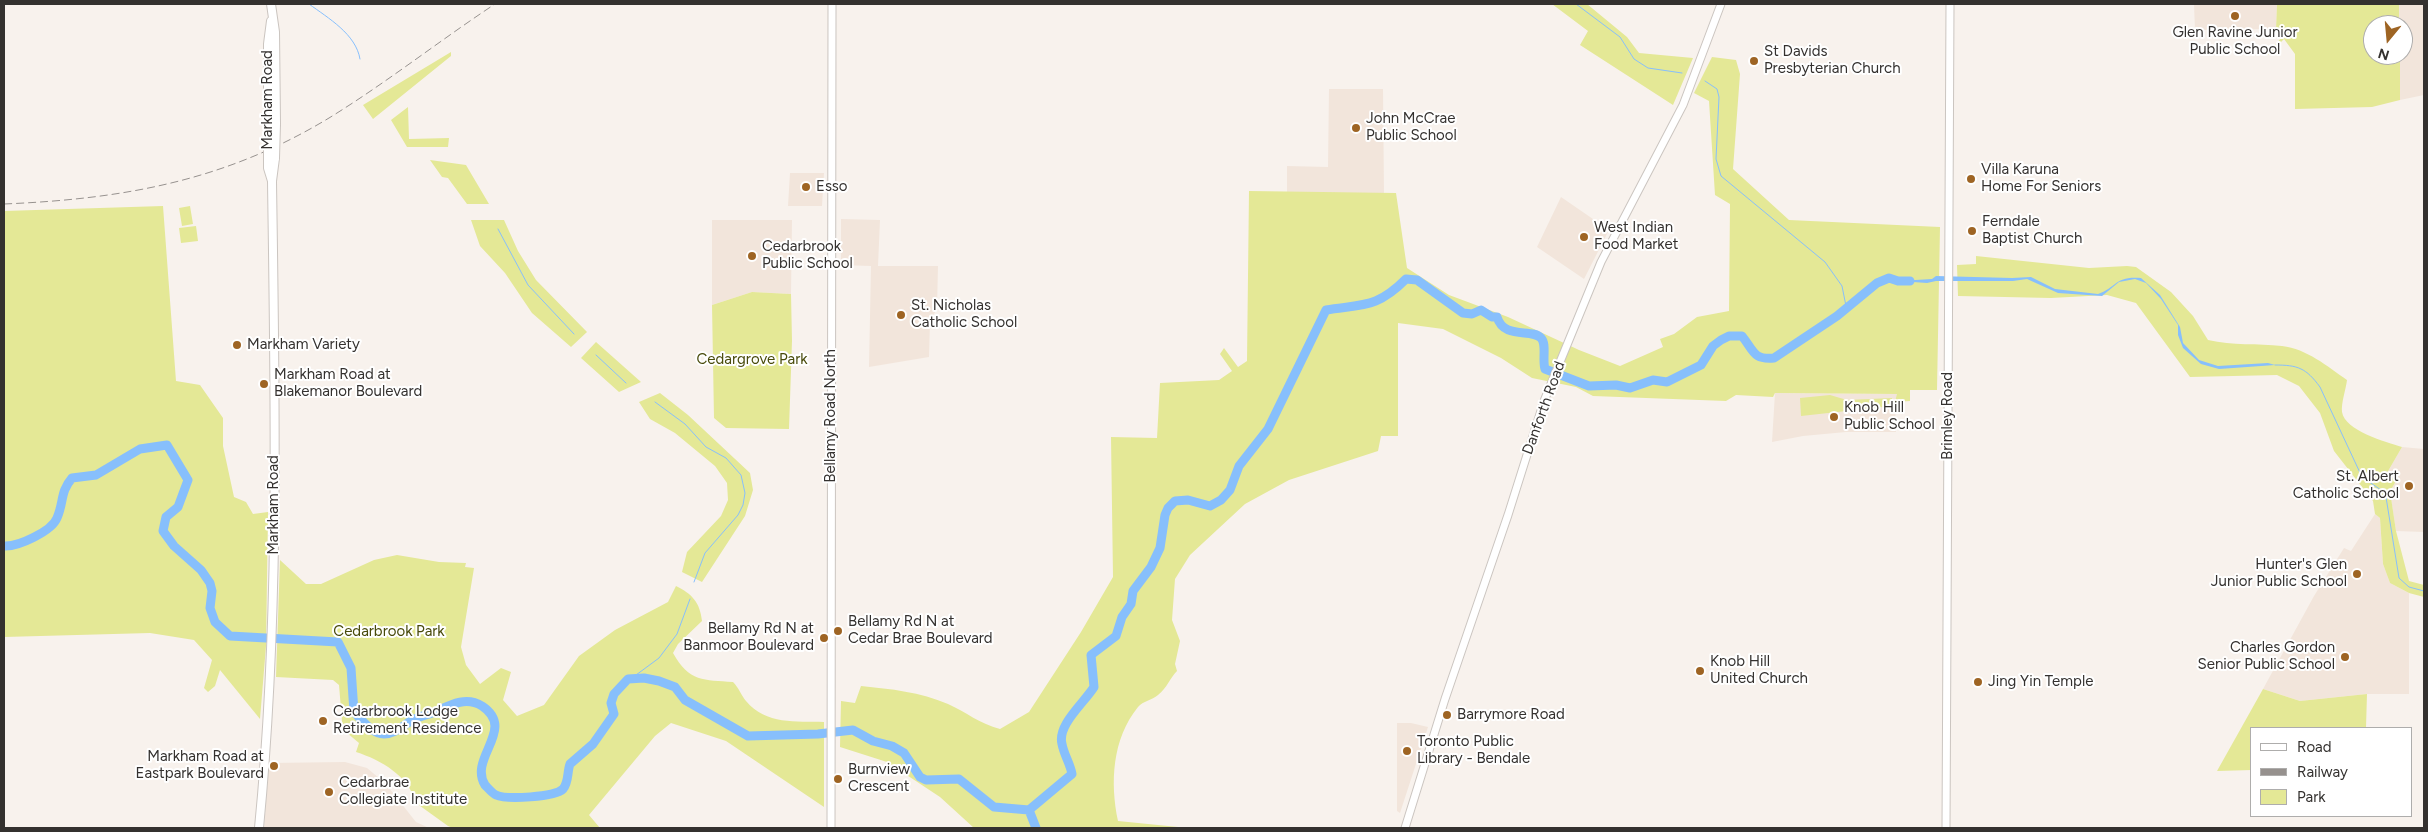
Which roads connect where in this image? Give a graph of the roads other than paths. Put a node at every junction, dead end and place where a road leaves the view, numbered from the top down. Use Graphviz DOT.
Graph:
graph roads {
  1 [pos="271,4"];
  2 [pos="832,4"];
  3 [pos="1721,4"];
  4 [pos="1950,4"];
  5 [pos="259,828"];
  6 [pos="831,828"];
  7 [pos="1405,828"];
  8 [pos="1946,828"];
  1 -- 5 [label="main road, Markham Road, bridge"];
  2 -- 6 [label="main road, Bellamy Road North"];
  3 -- 7 [label="main road, Danforth Road"];
  4 -- 8 [label="main road, Brimley Road"];
}
